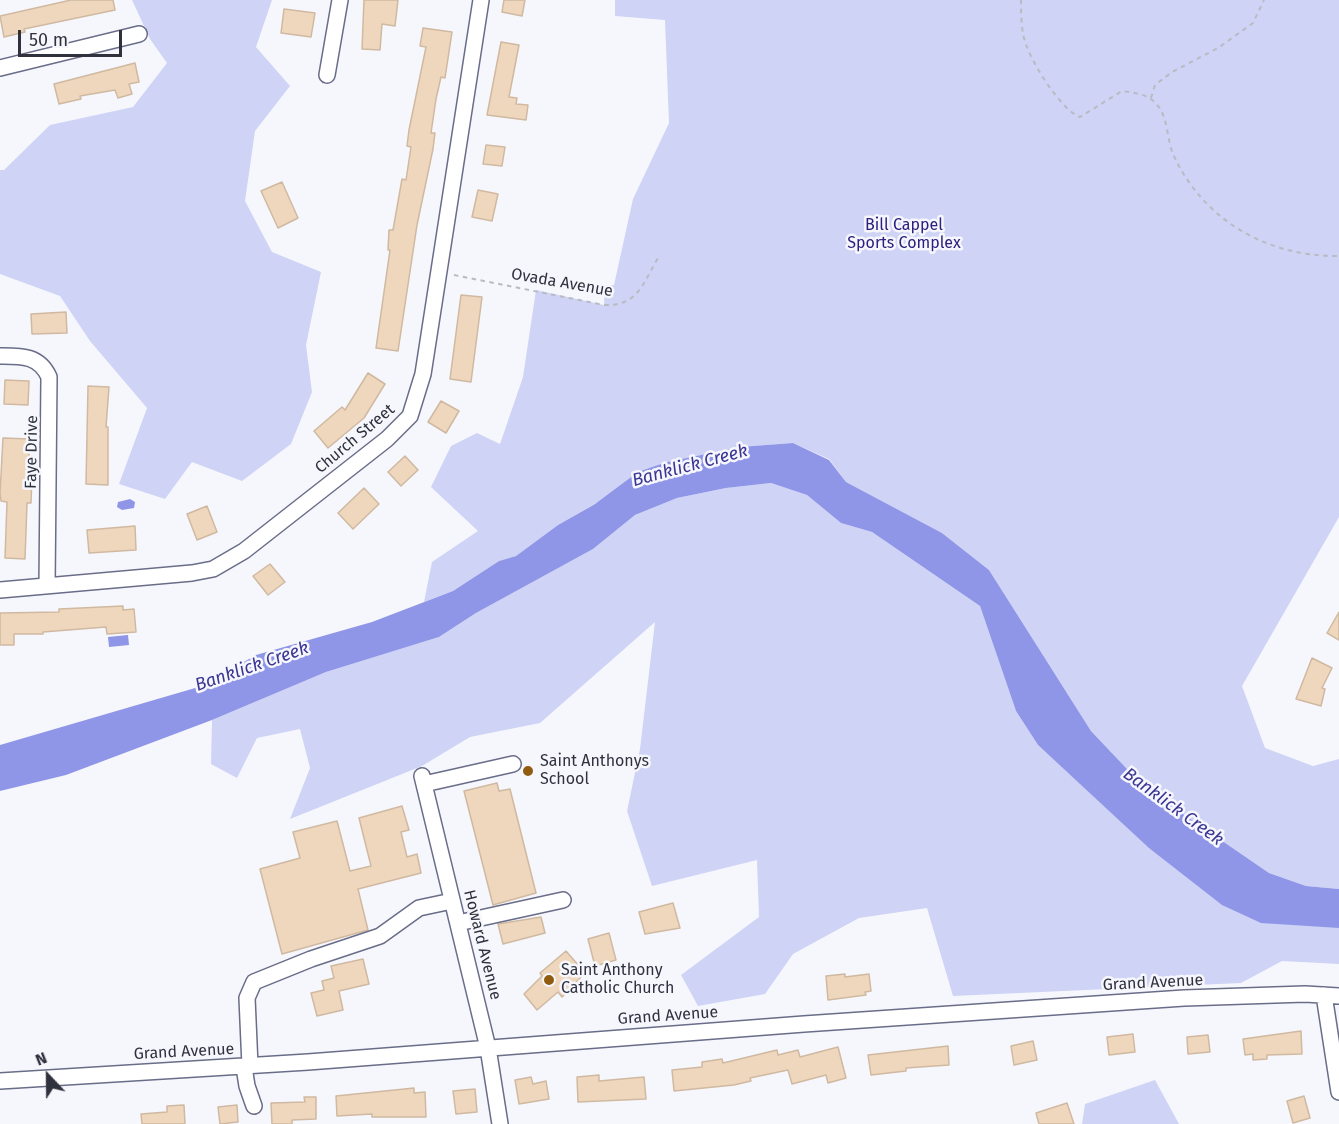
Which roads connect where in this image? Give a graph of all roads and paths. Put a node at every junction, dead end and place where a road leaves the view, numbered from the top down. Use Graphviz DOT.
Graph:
graph roads {
  1 [pos="340,0"];
  2 [pos="481,0"];
  3 [pos="1021,0"];
  4 [pos="1264,0"];
  5 [pos="139,34"];
  6 [pos="0,68"];
  7 [pos="327,75"];
  8 [pos="1151,98"];
  9 [pos="1339,256"];
  10 [pos="657,258"];
  11 [pos="439,273"];
  12 [pos="0,356"];
  13 [pos="47,586"];
  14 [pos="0,590"];
  15 [pos="513,764"];
  16 [pos="563,900"];
  17 [pos="452,901"];
  18 [pos="458,922"];
  19 [pos="1332,995"];
  20 [pos="488,1048"];
  21 [pos="247,1066"];
  22 [pos="0,1081"];
  23 [pos="1339,1092"];
  24 [pos="254,1106"];
  25 [pos="500,1124"];
  1 -- 7 [label="street"];
  2 -- 11 [label="street, Church Street"];
  3 -- 8 [label="path"];
  4 -- 8 [label="path"];
  5 -- 6 [label="street"];
  8 -- 9 [label="path"];
  10 -- 11 [label="path, Ovada Avenue"];
  11 -- 13 [label="street, Church Street"];
  12 -- 13 [label="street, Faye Drive"];
  13 -- 14 [label="street, Church Street"];
  15 -- 17 [label="street, Howard Avenue"];
  16 -- 18 [label="street"];
  17 -- 18 [label="street, Howard Avenue"];
  17 -- 21 [label="street"];
  18 -- 20 [label="street, Howard Avenue"];
  19 -- 20 [label="street, Grand Avenue"];
  19 -- 23 [label="street"];
  20 -- 21 [label="street, Grand Avenue"];
  20 -- 25 [label="street, Howard Avenue"];
  21 -- 22 [label="street, Grand Avenue"];
  21 -- 24 [label="street"];
}
